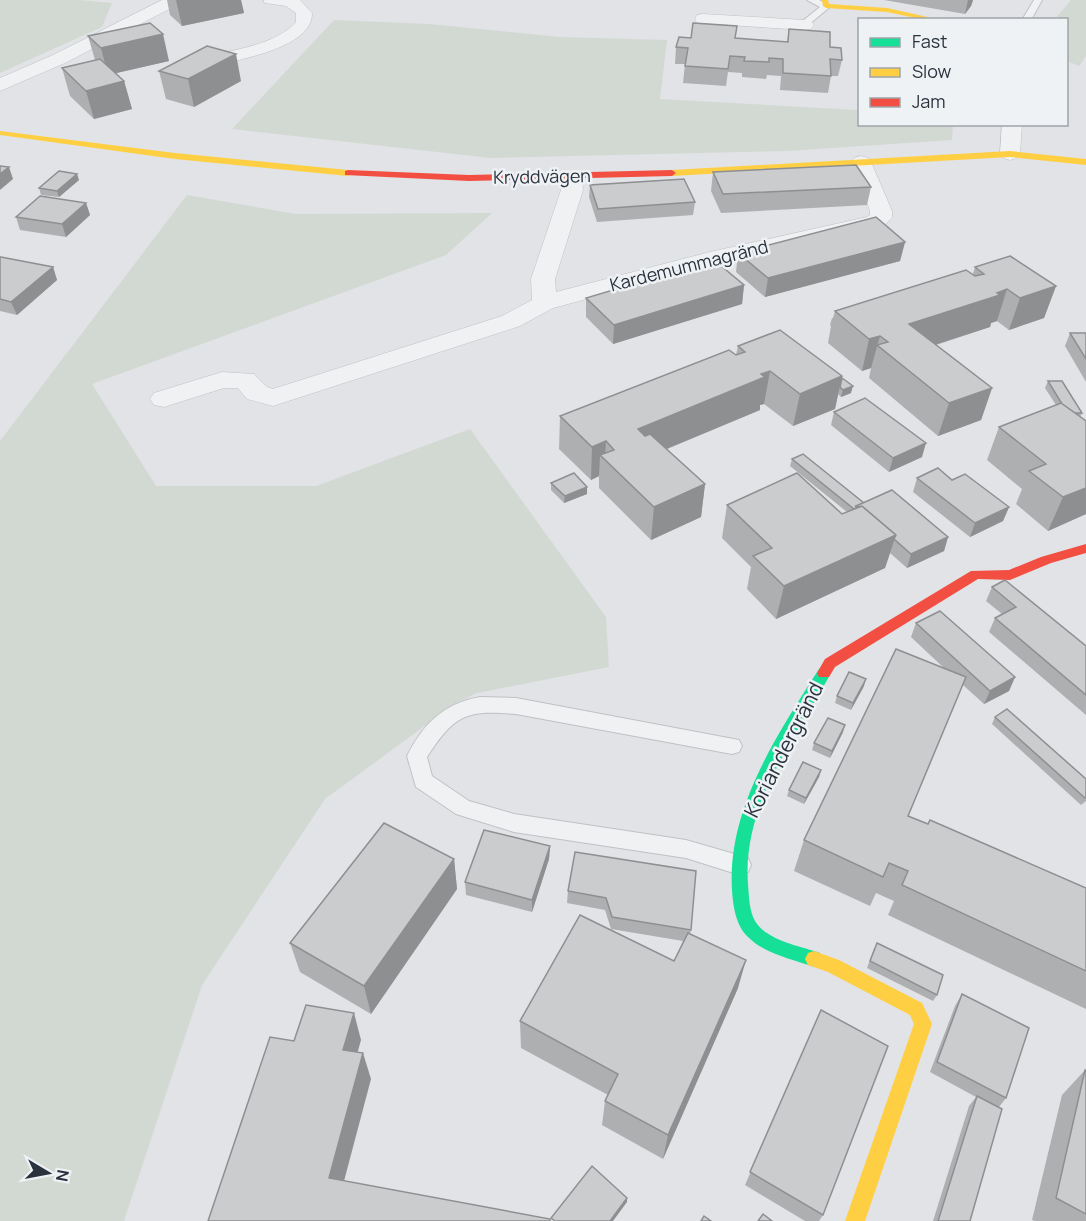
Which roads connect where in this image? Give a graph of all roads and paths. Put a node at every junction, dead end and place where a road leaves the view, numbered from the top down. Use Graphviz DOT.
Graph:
graph roads {
  1 [pos="175,0"];
  2 [pos="271,0"];
  3 [pos="811,0"];
  4 [pos="1038,0"];
  5 [pos="826,3"];
  6 [pos="928,18"];
  7 [pos="1027,18"];
  8 [pos="703,19"];
  9 [pos="798,30"];
  10 [pos="216,60"];
  11 [pos="0,85"];
  12 [pos="1012,126"];
  13 [pos="0,133"];
  14 [pos="1010,154"];
  15 [pos="861,162"];
  16 [pos="1086,162"];
  17 [pos="571,178"];
  18 [pos="544,303"];
  19 [pos="164,399"];
  20 [pos="1086,548"];
  21 [pos="732,746"];
  22 [pos="740,865"];
  23 [pos="855,1221"];
  1 -- 11 [label="street"];
  2 -- 10 [label="street"];
  3 -- 5 [label="lane"];
  4 -- 7 [label="lane"];
  5 -- 6 [label="street"];
  5 -- 9 [label="lane"];
  8 -- 9 [label="street"];
  12 -- 14 [label="street"];
  13 -- 17 [label="street, Kryddvägen"];
  14 -- 15 [label="street, Kryddvägen"];
  14 -- 16 [label="street, Kryddvägen"];
  15 -- 17 [label="street, Kryddvägen"];
  15 -- 18 [label="street, Kardemummagränd"];
  17 -- 18 [label="street"];
  18 -- 19 [label="street, Kardemummagränd"];
  20 -- 22 [label="street, Koriandergränd"];
  21 -- 22 [label="lane"];
  22 -- 23 [label="street, Koriandergränd"];
}
